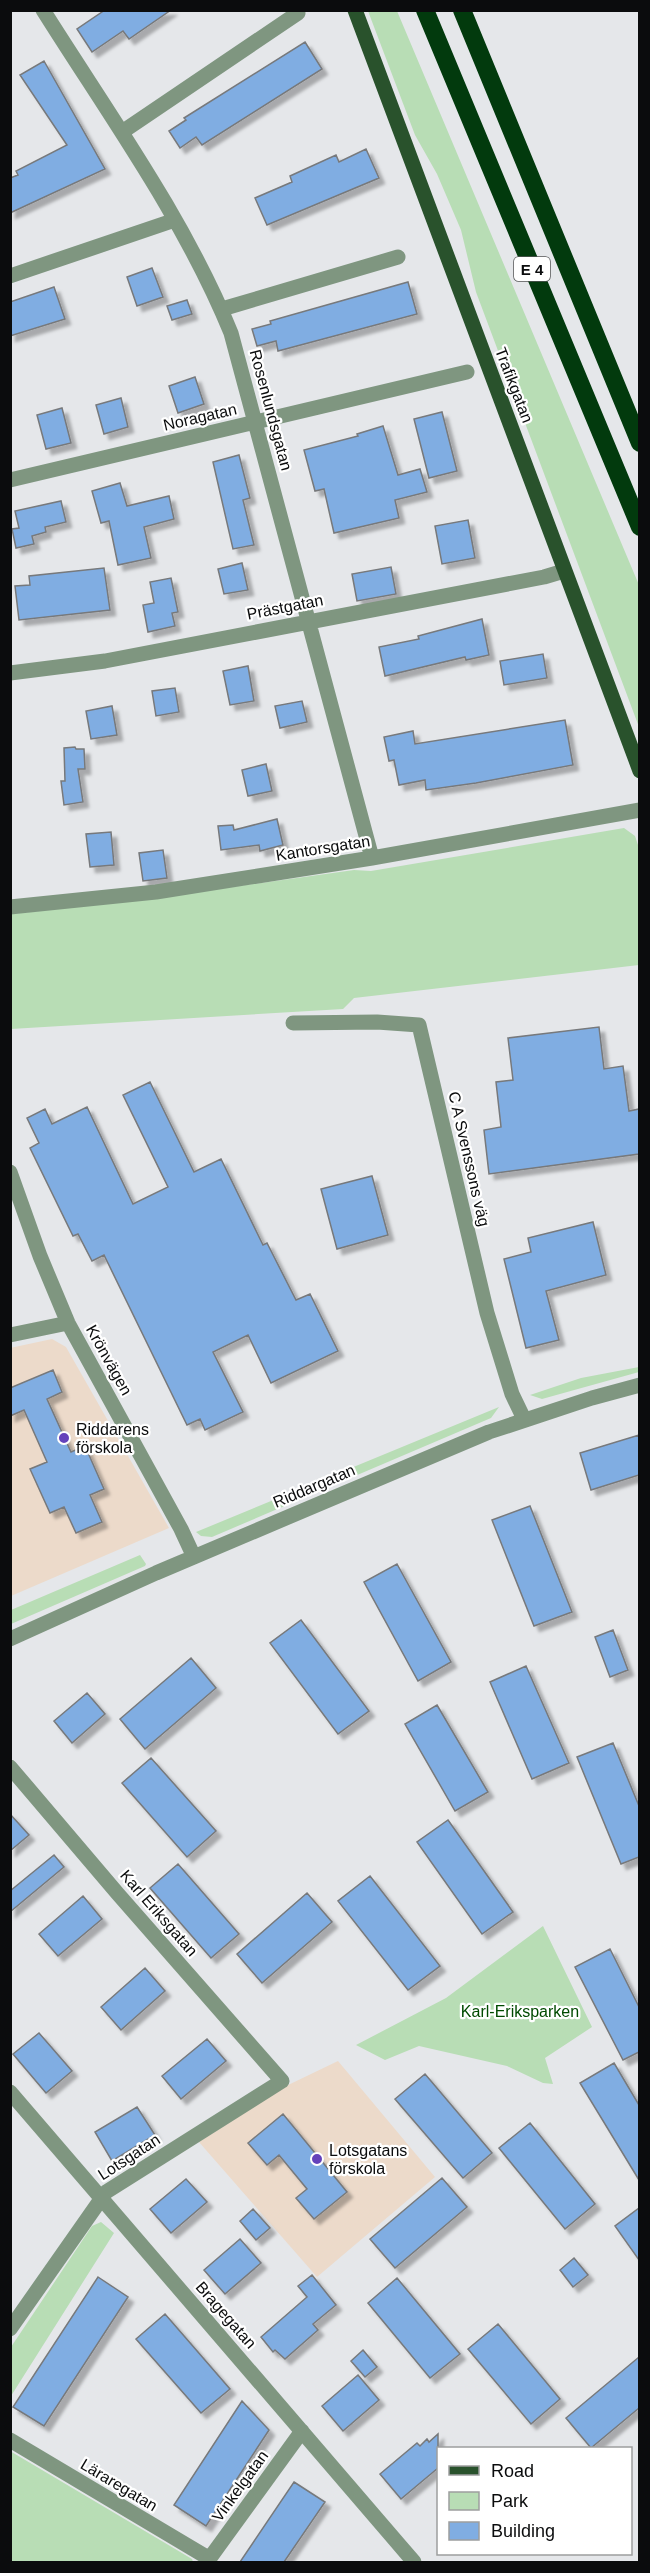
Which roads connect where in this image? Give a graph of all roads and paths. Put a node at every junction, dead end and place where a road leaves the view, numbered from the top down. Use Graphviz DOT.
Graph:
graph roads {
  1 [pos="44,10"];
  2 [pos="355,10"];
  3 [pos="425,10"];
  4 [pos="462,10"];
  5 [pos="298,13"];
  6 [pos="122,132"];
  7 [pos="175,220"];
  8 [pos="398,256"];
  9 [pos="10,276"];
  10 [pos="222,309"];
  11 [pos="467,372"];
  12 [pos="256,422"];
  13 [pos="639,443"];
  14 [pos="10,480"];
  15 [pos="639,527"];
  16 [pos="564,571"];
  17 [pos="309,621"];
  18 [pos="10,672"];
  19 [pos="639,771"];
  20 [pos="639,810"];
  21 [pos="372,858"];
  22 [pos="10,907"];
  23 [pos="293,1023"];
  24 [pos="10,1172"];
  25 [pos="68,1323"];
  26 [pos="10,1335"];
  27 [pos="639,1385"];
  28 [pos="524,1419"];
  29 [pos="194,1557"];
  30 [pos="10,1640"];
  31 [pos="10,1767"];
  32 [pos="282,2081"];
  33 [pos="10,2092"];
  34 [pos="101,2198"];
  35 [pos="10,2329"];
  36 [pos="302,2431"];
  37 [pos="10,2440"];
  38 [pos="209,2561"];
  39 [pos="414,2562"];
  1 -- 6 [label="street, Rosenlundsgatan"];
  2 -- 16 [label="main road, Trafikgatan"];
  3 -- 15 [label="highway, E 4"];
  4 -- 13 [label="highway, E 4"];
  5 -- 6 [label="street"];
  6 -- 7 [label="street, Rosenlundsgatan"];
  7 -- 9 [label="street"];
  7 -- 10 [label="street, Rosenlundsgatan"];
  8 -- 10 [label="street"];
  10 -- 12 [label="street, Rosenlundsgatan"];
  11 -- 12 [label="street, Noragatan"];
  12 -- 14 [label="street, Noragatan"];
  12 -- 17 [label="street, Rosenlundsgatan"];
  16 -- 17 [label="street, Prästgatan"];
  16 -- 19 [label="main road, Trafikgatan"];
  17 -- 18 [label="street, Prästgatan"];
  17 -- 21 [label="street, Rosenlundsgatan"];
  20 -- 21 [label="street, Kantorsgatan"];
  21 -- 22 [label="street, Kantorsgatan"];
  23 -- 28 [label="street, C A Svenssons väg"];
  24 -- 25 [label="street, Krönvägen"];
  25 -- 26 [label="street"];
  25 -- 29 [label="street, Krönvägen"];
  27 -- 28 [label="street, Riddargatan"];
  28 -- 29 [label="street, Riddargatan"];
  29 -- 30 [label="street, Riddargatan"];
  31 -- 32 [label="street, Karl Eriksgatan"];
  32 -- 34 [label="street, Lotsgatan"];
  33 -- 34 [label="street, Bragegatan"];
  34 -- 35 [label="street, Lotsgatan"];
  34 -- 36 [label="street, Bragegatan"];
  36 -- 38 [label="street, Vinkelgatan"];
  36 -- 39 [label="street, Bragegatan"];
  37 -- 38 [label="street, Läraregatan"];
}
